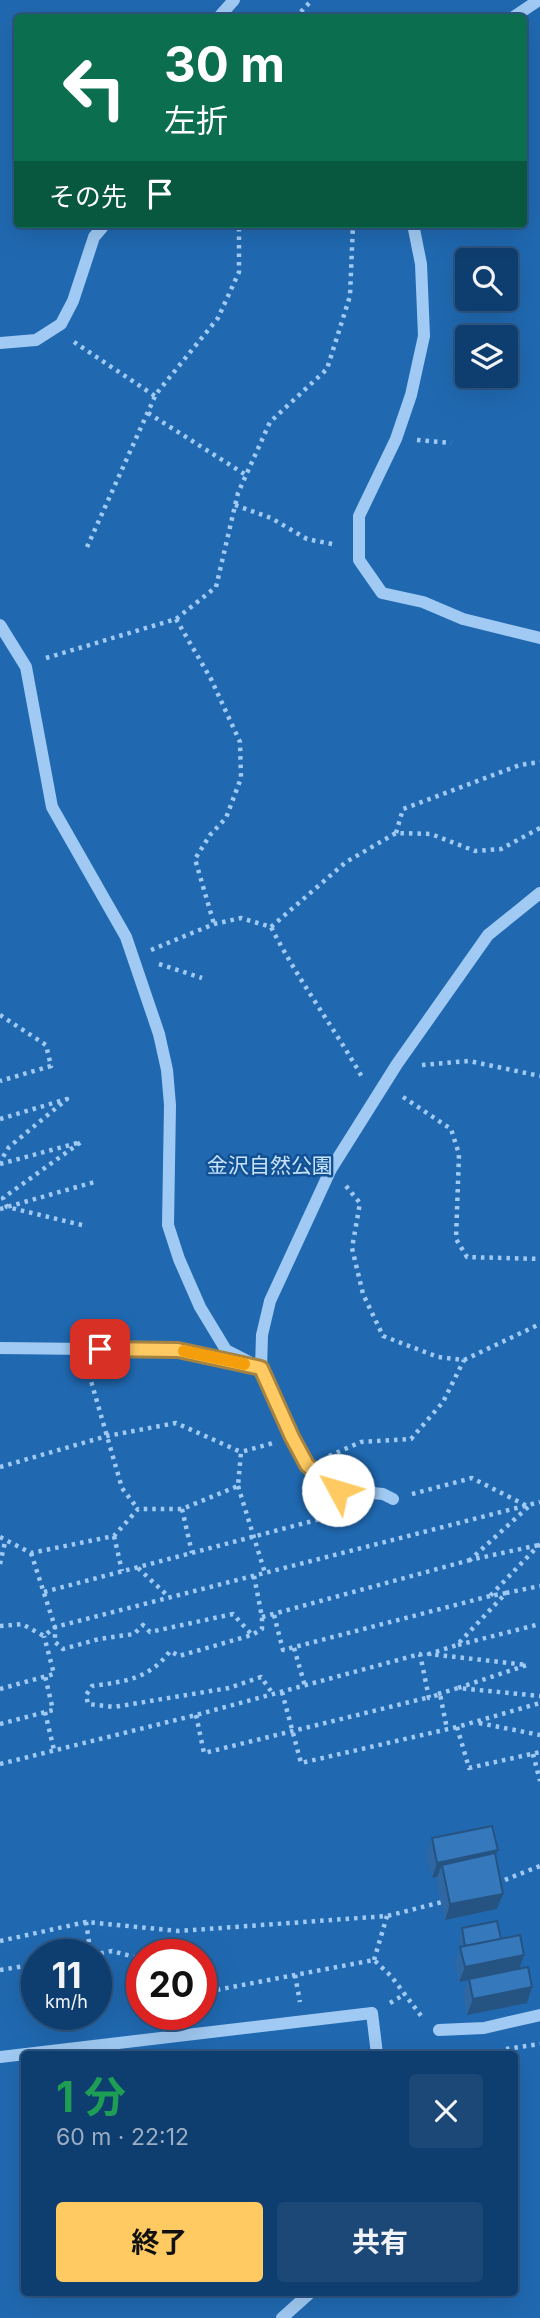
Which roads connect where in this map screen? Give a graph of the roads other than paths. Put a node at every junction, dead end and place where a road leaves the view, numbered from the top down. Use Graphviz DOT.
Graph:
graph roads {
  1 [pos="234,0"];
  2 [pos="540,0"];
  3 [pos="222,14"];
  4 [pos="518,14"];
  5 [pos="102,228"];
  6 [pos="414,228"];
  7 [pos="0,343"];
  8 [pos="0,625"];
  9 [pos="540,638"];
  10 [pos="540,893"];
  11 [pos="0,1348"];
  12 [pos="261,1368"];
  13 [pos="393,1499"];
  14 [pos="540,2015"];
  15 [pos="439,2029"];
  16 [pos="51,2051"];
  17 [pos="377,2051"];
  18 [pos="21,2055"];
  19 [pos="0,2057"];
  20 [pos="307,2296"];
  21 [pos="282,2318"];
  1 -- 3 [label="lane"];
  2 -- 4 [label="lane"];
  5 -- 7 [label="lane"];
  6 -- 9 [label="lane"];
  8 -- 12 [label="lane"];
  10 -- 12 [label="lane"];
  11 -- 12 [label="lane"];
  12 -- 13 [label="lane"];
  14 -- 15 [label="lane"];
  16 -- 17 [label="lane"];
  18 -- 19 [label="lane"];
  20 -- 21 [label="lane"];
}
